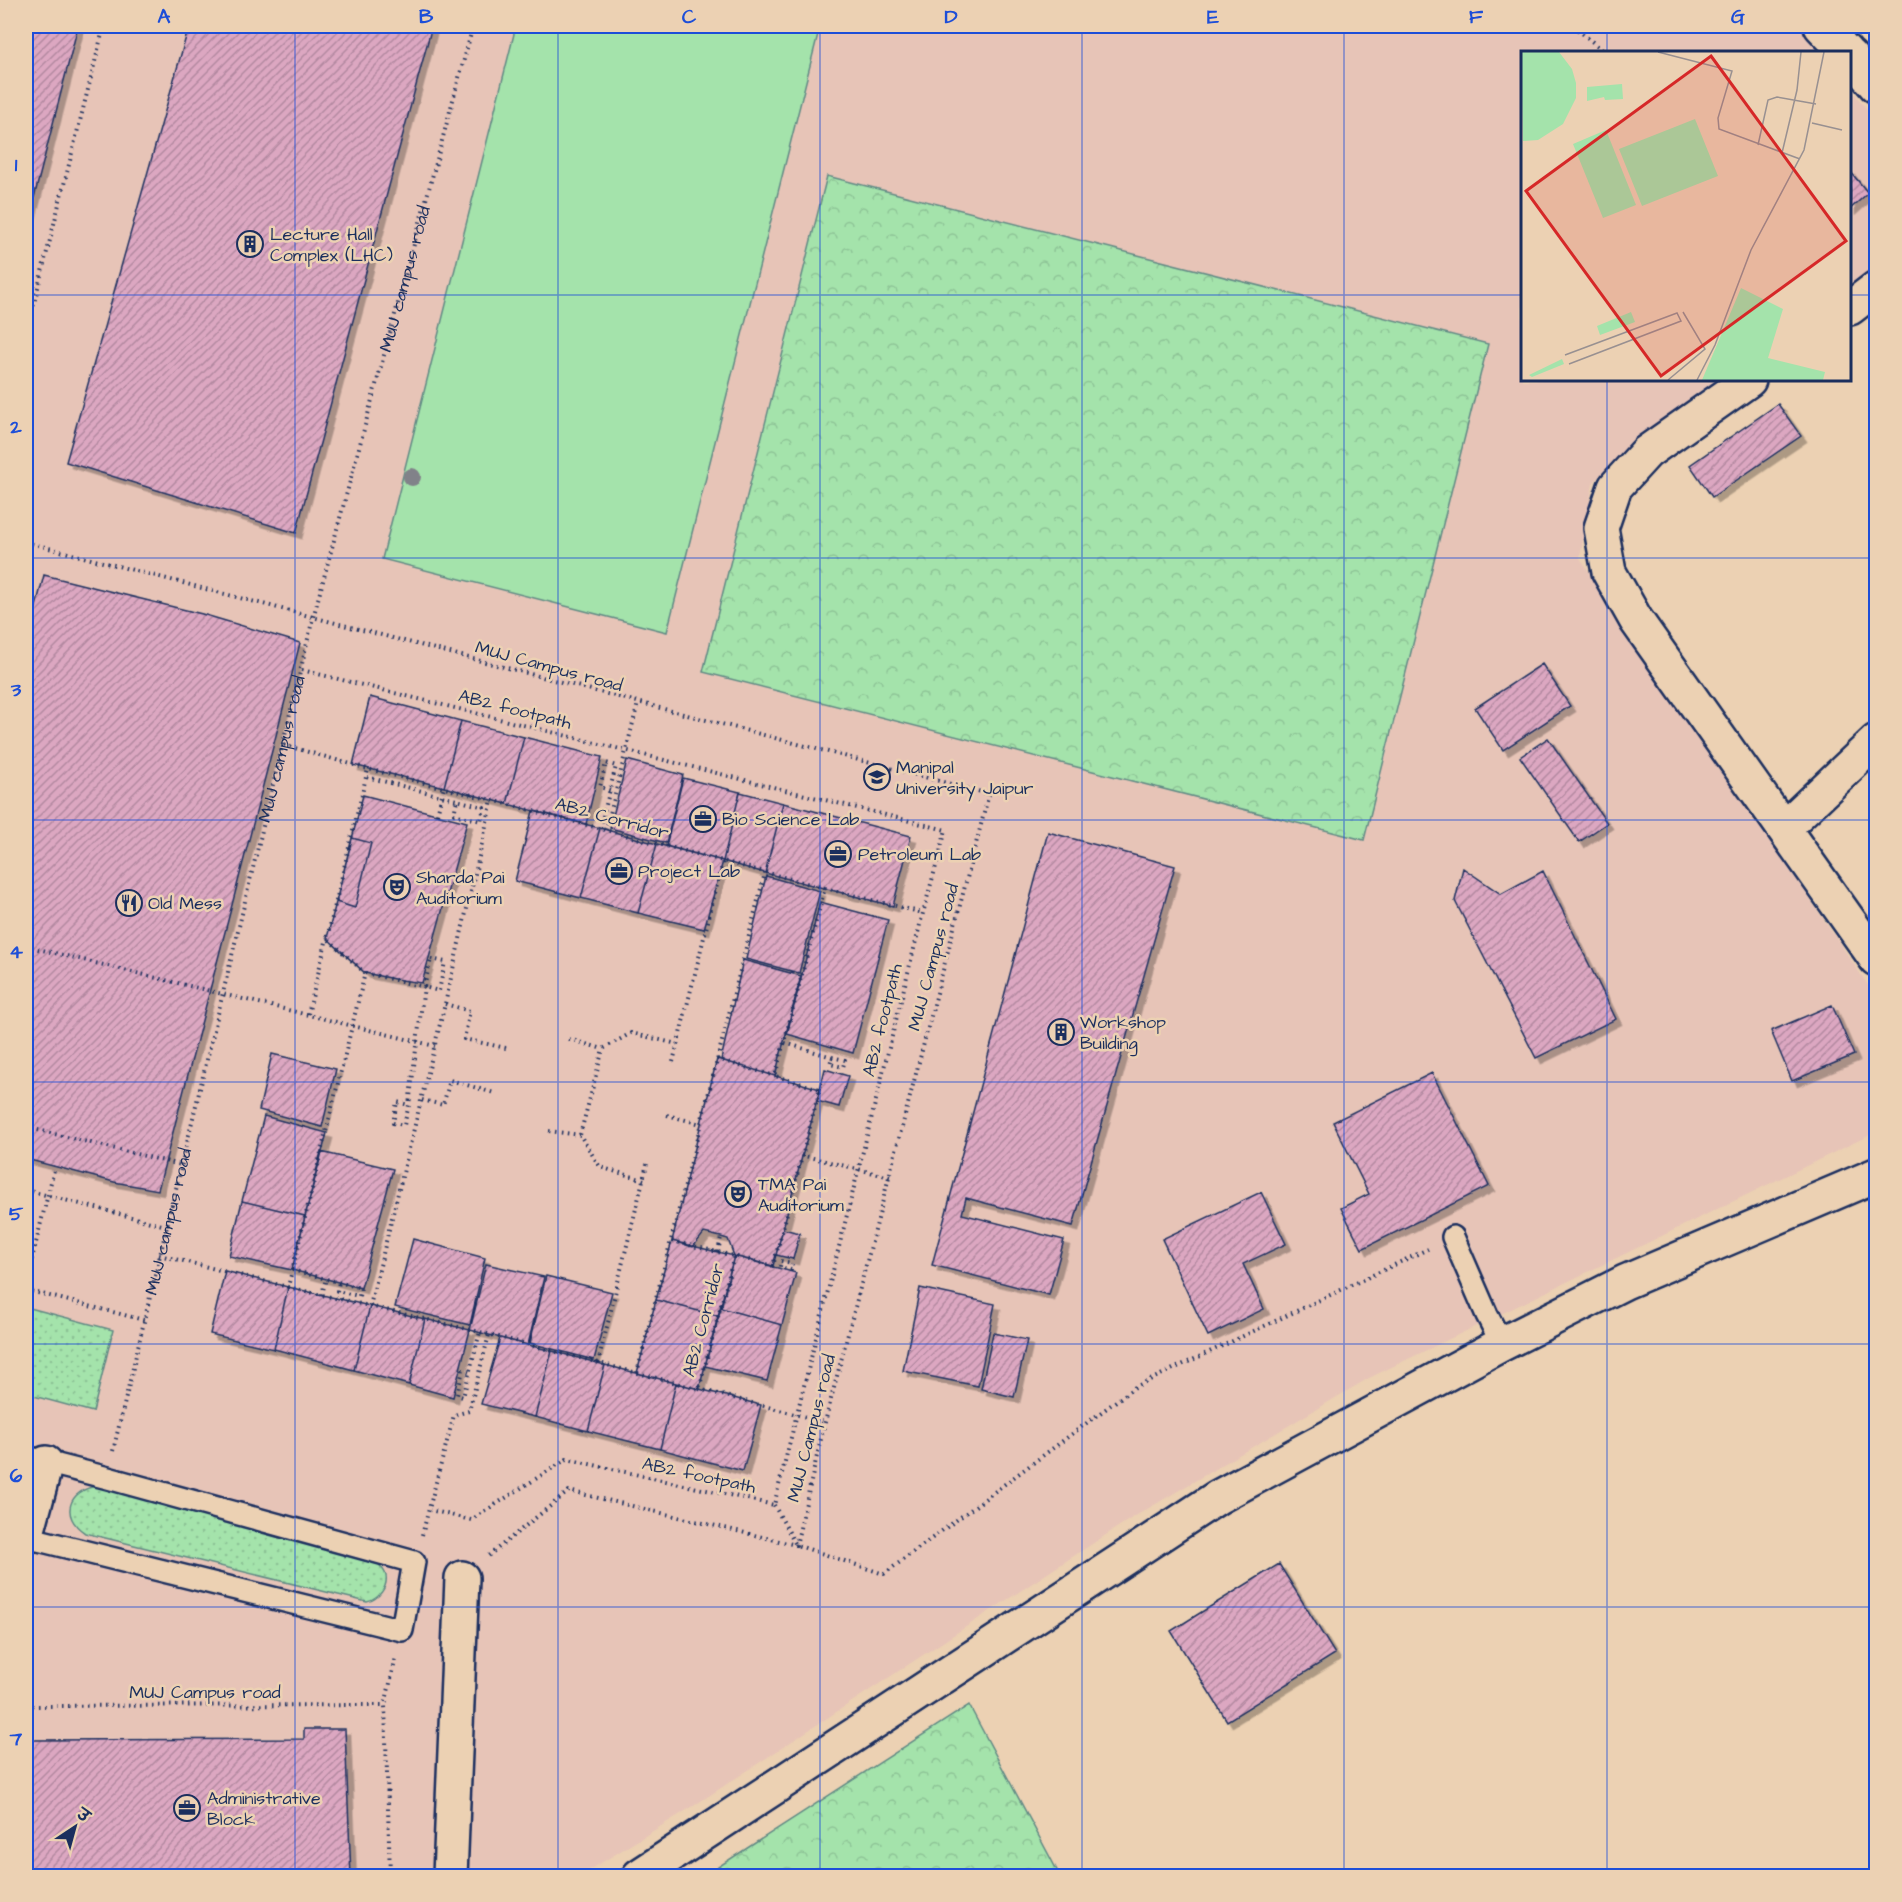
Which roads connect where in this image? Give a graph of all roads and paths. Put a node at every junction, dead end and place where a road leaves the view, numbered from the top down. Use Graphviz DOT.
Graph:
graph roads {
  1 [pos="104,26"];
  2 [pos="473,26"];
  3 [pos="1573,26"];
  4 [pos="1821,26"];
  5 [pos="1604,51"];
  6 [pos="1845,51"];
  7 [pos="1851,57"];
  8 [pos="1876,86"];
  9 [pos="1876,288"];
  10 [pos="1851,307"];
  11 [pos="26,335"];
  12 [pos="1748,381"];
  13 [pos="26,542"];
  14 [pos="313,618"];
  15 [pos="302,670"];
  16 [pos="638,703"];
  17 [pos="1876,741"];
  18 [pos="284,744"];
  19 [pos="627,750"];
  20 [pos="368,769"];
  21 [pos="367,777"];
  22 [pos="444,787"];
  23 [pos="610,790"];
  24 [pos="442,796"];
  25 [pos="457,800"];
  26 [pos="492,800"];
  27 [pos="437,814"];
  28 [pos="600,828"];
  29 [pos="1784,828"];
  30 [pos="606,830"];
  31 [pos="723,861"];
  32 [pos="765,873"];
  33 [pos="825,888"];
  34 [pos="923,913"];
  35 [pos="327,938"];
  36 [pos="26,946"];
  37 [pos="1876,959"];
  38 [pos="365,973"];
  39 [pos="424,987"];
  40 [pos="224,995"];
  41 [pos="445,1004"];
  42 [pos="308,1014"];
  43 [pos="352,1026"];
  44 [pos="569,1039"];
  45 [pos="416,1041"];
  46 [pos="784,1043"];
  47 [pos="677,1044"];
  48 [pos="435,1046"];
  49 [pos="506,1048"];
  50 [pos="603,1049"];
  51 [pos="832,1057"];
  52 [pos="717,1059"];
  53 [pos="673,1062"];
  54 [pos="775,1076"];
  55 [pos="494,1093"];
  56 [pos="422,1100"];
  57 [pos="409,1105"];
  58 [pos="667,1115"];
  59 [pos="701,1124"];
  60 [pos="26,1127"];
  61 [pos="549,1131"];
  62 [pos="580,1136"];
  63 [pos="801,1155"];
  64 [pos="647,1164"];
  65 [pos="56,1166"];
  66 [pos="181,1166"];
  67 [pos="859,1169"];
  68 [pos="1876,1175"];
  69 [pos="890,1177"];
  70 [pos="644,1180"];
  71 [pos="26,1190"];
  72 [pos="166,1226"];
  73 [pos="721,1237"];
  74 [pos="1453,1237"];
  75 [pos="672,1241"];
  76 [pos="718,1252"];
  77 [pos="159,1255"];
  78 [pos="734,1257"];
  79 [pos="775,1259"];
  80 [pos="781,1261"];
  81 [pos="292,1270"];
  82 [pos="326,1278"];
  83 [pos="339,1282"];
  84 [pos="26,1283"];
  85 [pos="288,1287"];
  86 [pos="26,1290"];
  87 [pos="322,1295"];
  88 [pos="370,1306"];
  89 [pos="144,1320"];
  90 [pos="480,1332"];
  91 [pos="489,1335"];
  92 [pos="1502,1344"];
  93 [pos="598,1363"];
  94 [pos="470,1372"];
  95 [pos="637,1373"];
  96 [pos="699,1389"];
  97 [pos="797,1414"];
  98 [pos="825,1422"];
  99 [pos="36,1460"];
  100 [pos="108,1478"];
  101 [pos="774,1505"];
  102 [pos="26,1537"];
  103 [pos="796,1545"];
  104 [pos="462,1578"];
  105 [pos="402,1630"];
  106 [pos="385,1705"];
  107 [pos="26,1706"];
  108 [pos="390,1876"];
  109 [pos="450,1876"];
  110 [pos="639,1876"];
  1 -- 11 [label="path"];
  2 -- 14 [label="path, MUJ campus road"];
  3 -- 5 [label="path"];
  4 -- 6 [label="street"];
  7 -- 8 [label="street"];
  9 -- 10 [label="street"];
  12 -- 29 [label="street"];
  13 -- 14 [label="path, MUJ Campus road"];
  14 -- 15 [label="path, MUJ campus road"];
  14 -- 16 [label="path, MUJ Campus road"];
  15 -- 18 [label="path, MUJ campus road"];
  15 -- 19 [label="path, AB2 footpath"];
  16 -- 19 [label="path"];
  16 -- 69 [label="path, MUJ Campus road"];
  17 -- 29 [label="street"];
  18 -- 20 [label="path, AB2 Corridor"];
  18 -- 40 [label="path, MUJ campus road"];
  19 -- 30 [label="path"];
  19 -- 34 [label="path, AB2 footpath"];
  20 -- 21 [label="path"];
  20 -- 22 [label="path, AB2 Corridor"];
  21 -- 24 [label="path"];
  21 -- 35 [label="path"];
  22 -- 24 [label="path"];
  22 -- 26 [label="path, AB2 Corridor"];
  23 -- 23 [label="path"];
  23 -- 28 [label="path"];
  24 -- 25 [label="path"];
  24 -- 27 [label="path"];
  25 -- 25 [label="path"];
  26 -- 28 [label="path, AB2 Corridor"];
  26 -- 41 [label="path"];
  28 -- 30 [label="path, AB2 Corridor"];
  29 -- 37 [label="street"];
  30 -- 31 [label="path, AB2 Corridor"];
  31 -- 32 [label="path, AB2 Corridor"];
  31 -- 47 [label="path"];
  32 -- 33 [label="path, AB2 Corridor"];
  32 -- 52 [label="path"];
  33 -- 34 [label="path, AB2 Corridor"];
  33 -- 46 [label="path"];
  34 -- 67 [label="path, AB2 footpath"];
  35 -- 38 [label="path"];
  35 -- 42 [label="path"];
  36 -- 40 [label="path"];
  38 -- 39 [label="path"];
  38 -- 43 [label="path"];
  39 -- 39 [label="path"];
  39 -- 45 [label="path"];
  40 -- 42 [label="path"];
  40 -- 66 [label="path, MUJ campus road"];
  41 -- 48 [label="path"];
  41 -- 49 [label="path"];
  42 -- 43 [label="path"];
  43 -- 45 [label="path"];
  43 -- 81 [label="path"];
  44 -- 50 [label="path"];
  45 -- 48 [label="path"];
  45 -- 57 [label="path"];
  46 -- 51 [label="path"];
  46 -- 54 [label="path"];
  47 -- 50 [label="path"];
  47 -- 53 [label="path"];
  48 -- 56 [label="path"];
  50 -- 62 [label="path"];
  52 -- 54 [label="path"];
  52 -- 59 [label="path"];
  54 -- 63 [label="path"];
  55 -- 56 [label="path"];
  56 -- 88 [label="path"];
  57 -- 57 [label="path"];
  58 -- 59 [label="path"];
  59 -- 75 [label="path"];
  60 -- 66 [label="path"];
  61 -- 62 [label="path"];
  62 -- 70 [label="path"];
  63 -- 67 [label="path"];
  63 -- 79 [label="path"];
  64 -- 70 [label="path"];
  65 -- 84 [label="path"];
  66 -- 72 [label="path, MUJ campus road"];
  67 -- 69 [label="path"];
  67 -- 97 [label="path, AB2 footpath"];
  68 -- 92 [label="street"];
  69 -- 98 [label="path, MUJ Campus road"];
  70 -- 93 [label="path"];
  71 -- 72 [label="path"];
  72 -- 77 [label="path, MUJ campus road"];
  73 -- 76 [label="path"];
  74 -- 92 [label="lane"];
  74 -- 103 [label="path"];
  75 -- 76 [label="path"];
  75 -- 95 [label="path"];
  76 -- 78 [label="path"];
  77 -- 85 [label="path, AB2 Corridor"];
  77 -- 89 [label="path, MUJ campus road"];
  78 -- 79 [label="path, AB2 Corridor"];
  78 -- 96 [label="path, AB2 Corridor"];
  79 -- 80 [label="path"];
  81 -- 82 [label="path"];
  81 -- 85 [label="path"];
  82 -- 83 [label="path"];
  82 -- 87 [label="path"];
  83 -- 83 [label="path"];
  85 -- 87 [label="path, AB2 Corridor"];
  86 -- 89 [label="path"];
  87 -- 88 [label="path, AB2 Corridor"];
  88 -- 90 [label="path, AB2 Corridor"];
  89 -- 100 [label="path, MUJ campus road"];
  90 -- 91 [label="path, AB2 Corridor"];
  90 -- 94 [label="path"];
  91 -- 93 [label="path, AB2 Corridor"];
  91 -- 101 [label="path, AB2 footpath"];
  92 -- 110 [label="street"];
  93 -- 95 [label="path, AB2 Corridor"];
  94 -- 94 [label="path"];
  95 -- 96 [label="path, AB2 Corridor"];
  96 -- 97 [label="path"];
  97 -- 98 [label="path"];
  97 -- 101 [label="path, AB2 footpath"];
  98 -- 103 [label="path, MUJ Campus road"];
  99 -- 100 [label="lane"];
  99 -- 102 [label="street"];
  100 -- 105 [label="lane"];
  101 -- 103 [label="path"];
  102 -- 105 [label="lane"];
  103 -- 104 [label="path"];
  104 -- 109 [label="street"];
  105 -- 106 [label="path"];
  106 -- 107 [label="path, MUJ Campus road"];
  106 -- 108 [label="path"];
}
